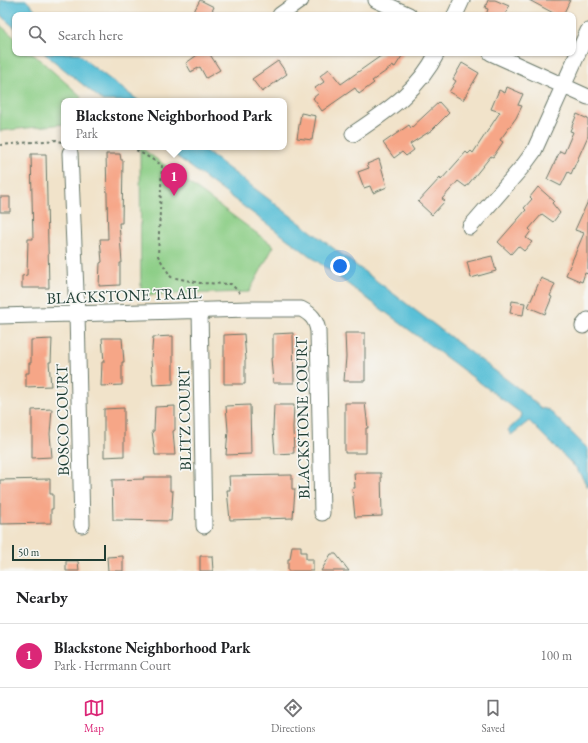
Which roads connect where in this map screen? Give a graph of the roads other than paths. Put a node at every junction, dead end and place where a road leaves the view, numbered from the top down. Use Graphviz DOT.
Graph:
graph roads {
  1 [pos="301,0"];
  2 [pos="376,0"];
  3 [pos="462,0"];
  4 [pos="284,12"];
  5 [pos="402,12"];
  6 [pos="456,12"];
  7 [pos="588,31"];
  8 [pos="435,56"];
  9 [pos="498,56"];
  10 [pos="563,86"];
  11 [pos="588,97"];
  12 [pos="353,134"];
  13 [pos="67,150"];
  14 [pos="470,227"];
  15 [pos="249,309"];
  16 [pos="200,310"];
  17 [pos="77,314"];
  18 [pos="0,316"];
  19 [pos="322,513"];
  20 [pos="82,526"];
  21 [pos="204,526"];
  1 -- 4 [label="street"];
  2 -- 5 [label="street"];
  3 -- 6 [label="street"];
  7 -- 10 [label="street"];
  8 -- 12 [label="street"];
  9 -- 10 [label="street"];
  10 -- 11 [label="street"];
  10 -- 14 [label="street"];
  13 -- 17 [label="street, BOSCO COURT"];
  15 -- 16 [label="street, BLACKSTONE TRAIL"];
  15 -- 19 [label="street, BLACKSTONE COURT"];
  16 -- 17 [label="street, BLACKSTONE TRAIL"];
  16 -- 21 [label="street, BLITZ COURT"];
  17 -- 18 [label="street, BLACKSTONE TRAIL"];
  17 -- 20 [label="street, BOSCO COURT"];
}
